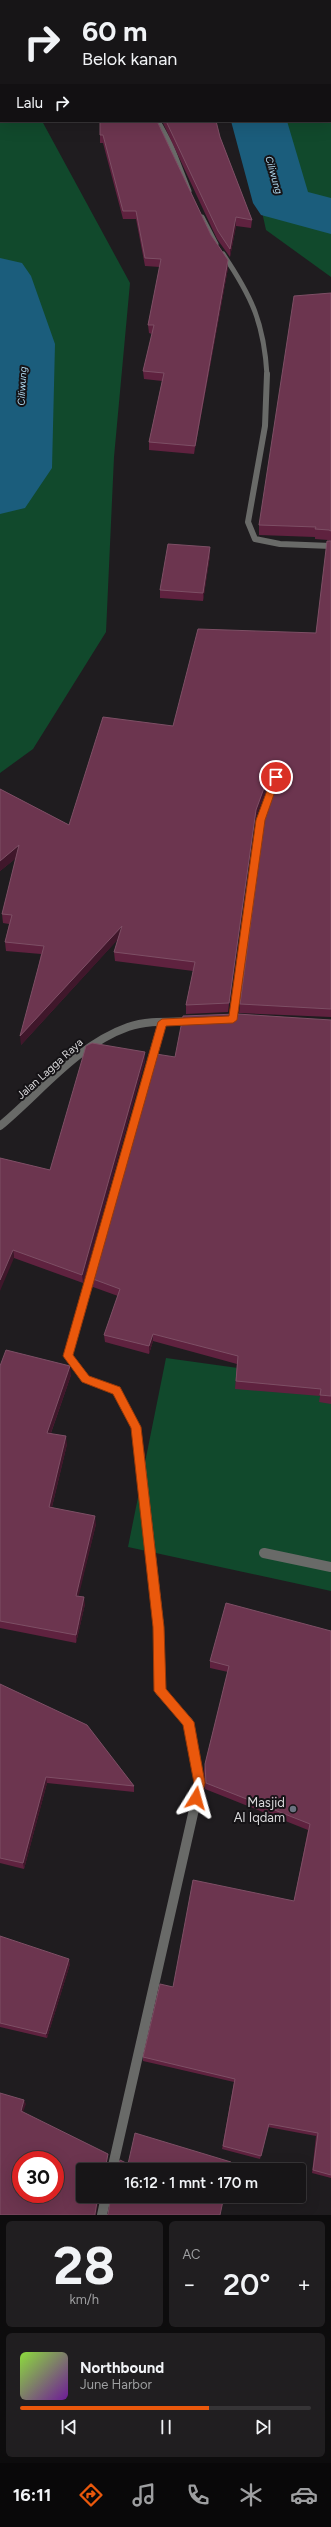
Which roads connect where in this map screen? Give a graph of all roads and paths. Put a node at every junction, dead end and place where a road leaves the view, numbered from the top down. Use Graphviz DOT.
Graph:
graph roads {
  1 [pos="159,122"];
  2 [pos="194,200"];
  3 [pos="200,214"];
  4 [pos="331,546"];
  5 [pos="276,777"];
  6 [pos="233,1020"];
  7 [pos="202,1021"];
  8 [pos="162,1022"];
  9 [pos="0,1126"];
  10 [pos="264,1552"];
  11 [pos="331,1567"];
  12 [pos="114,2163"];
  13 [pos="105,2203"];
  14 [pos="102,2215"];
  1 -- 2 [label="street"];
  3 -- 4 [label="street"];
  5 -- 6 [label="street"];
  7 -- 8 [label="street, Jalan Lagga Raya"];
  8 -- 9 [label="street, Jalan Lagga Raya"];
  8 -- 12 [label="street"];
  10 -- 11 [label="street"];
  13 -- 14 [label="street"];
}
